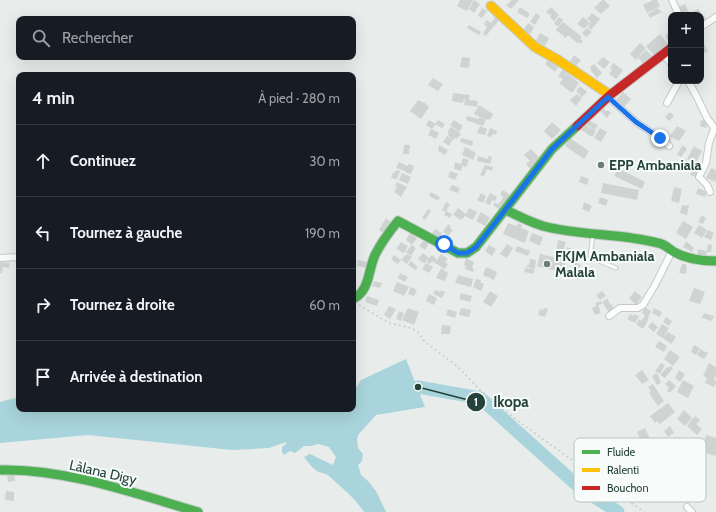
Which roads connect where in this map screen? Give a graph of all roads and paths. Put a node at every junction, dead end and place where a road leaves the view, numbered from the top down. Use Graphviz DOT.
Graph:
graph roads {
  1 [pos="672,0"];
  2 [pos="491,6"];
  3 [pos="678,12"];
  4 [pos="716,16"];
  5 [pos="704,26"];
  6 [pos="668,50"];
  7 [pos="662,54"];
  8 [pos="668,60"];
  9 [pos="676,84"];
  10 [pos="690,84"];
  11 [pos="609,96"];
  12 [pos="667,103"];
  13 [pos="715,129"];
  14 [pos="669,146"];
  15 [pos="710,192"];
  16 [pos="506,210"];
  17 [pos="593,233"];
  18 [pos="672,251"];
  19 [pos="16,257"];
  20 [pos="0,258"];
  21 [pos="716,261"];
  22 [pos="616,268"];
  23 [pos="356,299"];
  24 [pos="356,302"];
  25 [pos="610,316"];
  26 [pos="574,461"];
  27 [pos="0,470"];
  28 [pos="630,502"];
  29 [pos="198,512"];
  30 [pos="644,512"];
  1 -- 3 [label="street"];
  2 -- 11 [label="street"];
  4 -- 5 [label="street"];
  6 -- 7 [label="street"];
  7 -- 8 [label="street"];
  7 -- 11 [label="street"];
  9 -- 12 [label="street"];
  10 -- 13 [label="street"];
  11 -- 14 [label="street"];
  11 -- 16 [label="street"];
  13 -- 15 [label="street"];
  16 -- 17 [label="street"];
  16 -- 23 [label="street"];
  17 -- 18 [label="street"];
  17 -- 22 [label="lane"];
  18 -- 21 [label="street"];
  18 -- 25 [label="street"];
  19 -- 20 [label="street"];
  24 -- 26 [label="path"];
  27 -- 29 [label="street, Làlana Digy"];
  28 -- 30 [label="path"];
}
